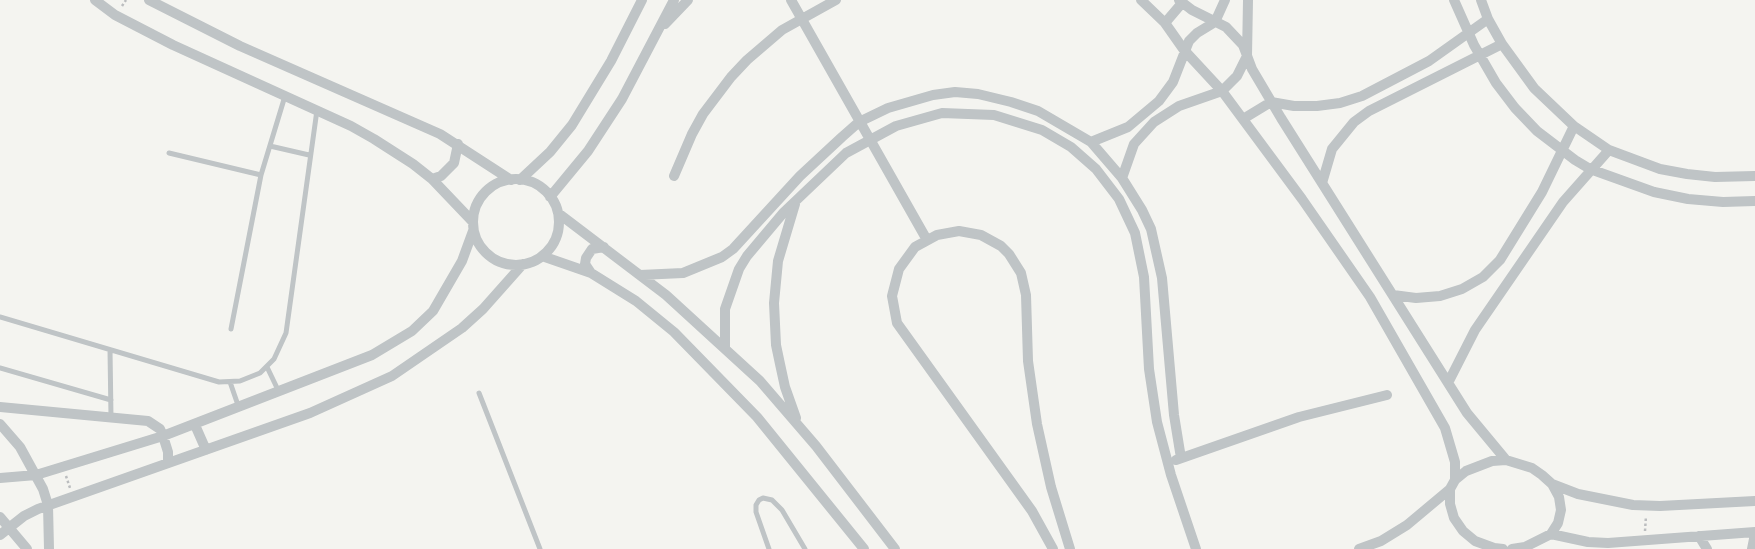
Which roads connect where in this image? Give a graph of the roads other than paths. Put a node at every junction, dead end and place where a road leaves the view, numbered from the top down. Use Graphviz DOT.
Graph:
graph roads {
  1 [pos="95,0"];
  2 [pos="149,0"];
  3 [pos="674,0"];
  4 [pos="688,0"];
  5 [pos="791,0"];
  6 [pos="836,0"];
  7 [pos="1141,0"];
  8 [pos="1225,0"];
  9 [pos="1248,0"];
  10 [pos="1454,0"];
  11 [pos="1481,0"];
  12 [pos="1180,1"];
  13 [pos="638,2"];
  14 [pos="801,18"];
  15 [pos="1488,19"];
  16 [pos="1215,22"];
  17 [pos="1165,23"];
  18 [pos="658,32"];
  19 [pos="1468,34"];
  20 [pos="1502,44"];
  21 [pos="1184,50"];
  22 [pos="1479,55"];
  23 [pos="1247,56"];
  24 [pos="1222,91"];
  25 [pos="286,96"];
  26 [pos="1271,102"];
  27 [pos="317,110"];
  28 [pos="1243,119"];
  29 [pos="859,122"];
  30 [pos="1574,126"];
  31 [pos="870,138"];
  32 [pos="1092,142"];
  33 [pos="458,144"];
  34 [pos="270,146"];
  35 [pos="1609,150"];
  36 [pos="1564,151"];
  37 [pos="169,153"];
  38 [pos="309,155"];
  39 [pos="1590,169"];
  40 [pos="261,175"];
  41 [pos="674,176"];
  42 [pos="1755,176"];
  43 [pos="1122,178"];
  44 [pos="432,179"];
  45 [pos="516,180"];
  46 [pos="1322,183"];
  47 [pos="550,197"];
  48 [pos="796,200"];
  49 [pos="1755,201"];
  50 [pos="558,213"];
  51 [pos="473,227"];
  52 [pos="927,240"];
  53 [pos="604,247"];
  54 [pos="542,256"];
  55 [pos="523,264"];
  56 [pos="591,273"];
  57 [pos="640,275"];
  58 [pos="1393,295"];
  59 [pos="0,317"];
  60 [pos="231,329"];
  61 [pos="726,348"];
  62 [pos="110,350"];
  63 [pos="267,367"];
  64 [pos="0,368"];
  65 [pos="1449,381"];
  66 [pos="230,382"];
  67 [pos="279,392"];
  68 [pos="479,393"];
  69 [pos="1387,395"];
  70 [pos="111,400"];
  71 [pos="0,407"];
  72 [pos="238,408"];
  73 [pos="111,417"];
  74 [pos="0,424"];
  75 [pos="194,425"];
  76 [pos="800,426"];
  77 [pos="163,436"];
  78 [pos="206,450"];
  79 [pos="1181,458"];
  80 [pos="1506,460"];
  81 [pos="168,463"];
  82 [pos="1168,463"];
  83 [pos="36,475"];
  84 [pos="0,478"];
  85 [pos="1452,484"];
  86 [pos="1552,484"];
  87 [pos="1755,501"];
  88 [pos="48,505"];
  89 [pos="0,517"];
  90 [pos="9,527"];
  91 [pos="1755,533"];
  92 [pos="1551,534"];
  93 [pos="0,535"];
  94 [pos="1699,536"];
  95 [pos="1382,545"];
  96 [pos="1537,545"];
  97 [pos="1489,548"];
  98 [pos="28,549"];
  99 [pos="49,549"];
  100 [pos="540,549"];
  101 [pos="769,549"];
  102 [pos="805,549"];
  103 [pos="864,549"];
  104 [pos="895,549"];
  105 [pos="1053,549"];
  106 [pos="1070,549"];
  107 [pos="1196,549"];
  108 [pos="1359,549"];
  109 [pos="1503,549"];
  110 [pos="1512,549"];
  111 [pos="1707,549"];
  112 [pos="1752,549"];
  1 -- 25 [label="street"];
  2 -- 33 [label="street"];
  3 -- 18 [label="street"];
  4 -- 18 [label="street"];
  5 -- 14 [label="street"];
  6 -- 14 [label="street"];
  7 -- 17 [label="street"];
  8 -- 16 [label="street"];
  9 -- 23 [label="street"];
  10 -- 19 [label="street"];
  11 -- 15 [label="street"];
  12 -- 16 [label="street"];
  12 -- 17 [label="street"];
  13 -- 45 [label="street"];
  14 -- 29 [label="street"];
  14 -- 41 [label="street"];
  15 -- 19 [label="street"];
  15 -- 20 [label="street"];
  16 -- 21 [label="street"];
  16 -- 23 [label="street"];
  17 -- 21 [label="street"];
  18 -- 47 [label="street"];
  19 -- 22 [label="street"];
  19 -- 26 [label="street"];
  20 -- 22 [label="street"];
  20 -- 30 [label="street"];
  21 -- 24 [label="street"];
  21 -- 32 [label="street"];
  22 -- 36 [label="street"];
  22 -- 46 [label="street"];
  23 -- 24 [label="street"];
  23 -- 26 [label="street"];
  24 -- 28 [label="street"];
  24 -- 43 [label="street"];
  25 -- 27 [label="street"];
  25 -- 34 [label="lane"];
  26 -- 28 [label="street"];
  26 -- 46 [label="street"];
  27 -- 38 [label="lane"];
  27 -- 44 [label="street"];
  28 -- 85 [label="street"];
  29 -- 31 [label="street"];
  29 -- 32 [label="street"];
  29 -- 57 [label="street"];
  30 -- 35 [label="street"];
  30 -- 36 [label="street"];
  31 -- 48 [label="street"];
  31 -- 52 [label="street"];
  31 -- 82 [label="street"];
  32 -- 43 [label="street"];
  33 -- 44 [label="street"];
  33 -- 45 [label="street"];
  34 -- 38 [label="lane"];
  34 -- 40 [label="lane"];
  35 -- 39 [label="street"];
  35 -- 42 [label="street"];
  36 -- 39 [label="street"];
  36 -- 58 [label="street"];
  37 -- 40 [label="lane"];
  38 -- 63 [label="lane"];
  39 -- 49 [label="street"];
  39 -- 65 [label="street"];
  40 -- 60 [label="lane"];
  43 -- 79 [label="street"];
  44 -- 51 [label="street"];
  45 -- 47 [label="street"];
  45 -- 51 [label="street"];
  46 -- 58 [label="street"];
  47 -- 50 [label="street"];
  48 -- 61 [label="street"];
  48 -- 76 [label="street"];
  50 -- 53 [label="street"];
  50 -- 54 [label="street"];
  51 -- 55 [label="street"];
  51 -- 67 [label="street"];
  52 -- 105 [label="street"];
  52 -- 106 [label="street"];
  53 -- 56 [label="street"];
  53 -- 57 [label="street"];
  54 -- 55 [label="street"];
  54 -- 56 [label="street"];
  55 -- 78 [label="street"];
  56 -- 103 [label="street"];
  57 -- 61 [label="street"];
  58 -- 65 [label="street"];
  59 -- 62 [label="lane"];
  61 -- 76 [label="street"];
  62 -- 66 [label="lane"];
  62 -- 70 [label="lane"];
  63 -- 66 [label="lane"];
  63 -- 67 [label="lane"];
  64 -- 70 [label="lane"];
  65 -- 80 [label="street"];
  66 -- 72 [label="lane"];
  67 -- 72 [label="street"];
  68 -- 100 [label="lane"];
  69 -- 79 [label="street"];
  70 -- 73 [label="lane"];
  71 -- 73 [label="street"];
  72 -- 75 [label="street"];
  73 -- 77 [label="street"];
  74 -- 83 [label="street"];
  75 -- 77 [label="street"];
  75 -- 78 [label="street"];
  76 -- 104 [label="street"];
  77 -- 81 [label="street"];
  77 -- 83 [label="street"];
  78 -- 81 [label="street"];
  79 -- 82 [label="street"];
  80 -- 85 [label="street"];
  80 -- 86 [label="street"];
  81 -- 88 [label="street"];
  82 -- 107 [label="street"];
  83 -- 84 [label="street"];
  83 -- 88 [label="street"];
  85 -- 95 [label="street"];
  85 -- 97 [label="street"];
  86 -- 87 [label="street"];
  86 -- 92 [label="street"];
  88 -- 90 [label="street"];
  88 -- 99 [label="street"];
  89 -- 90 [label="street"];
  90 -- 93 [label="street"];
  90 -- 98 [label="street"];
  91 -- 94 [label="street"];
  91 -- 112 [label="street"];
  92 -- 94 [label="street"];
  92 -- 96 [label="street"];
  94 -- 111 [label="street"];
  95 -- 108 [label="street"];
  96 -- 110 [label="street"];
  97 -- 109 [label="street"];
  101 -- 102 [label="lane"];
}
